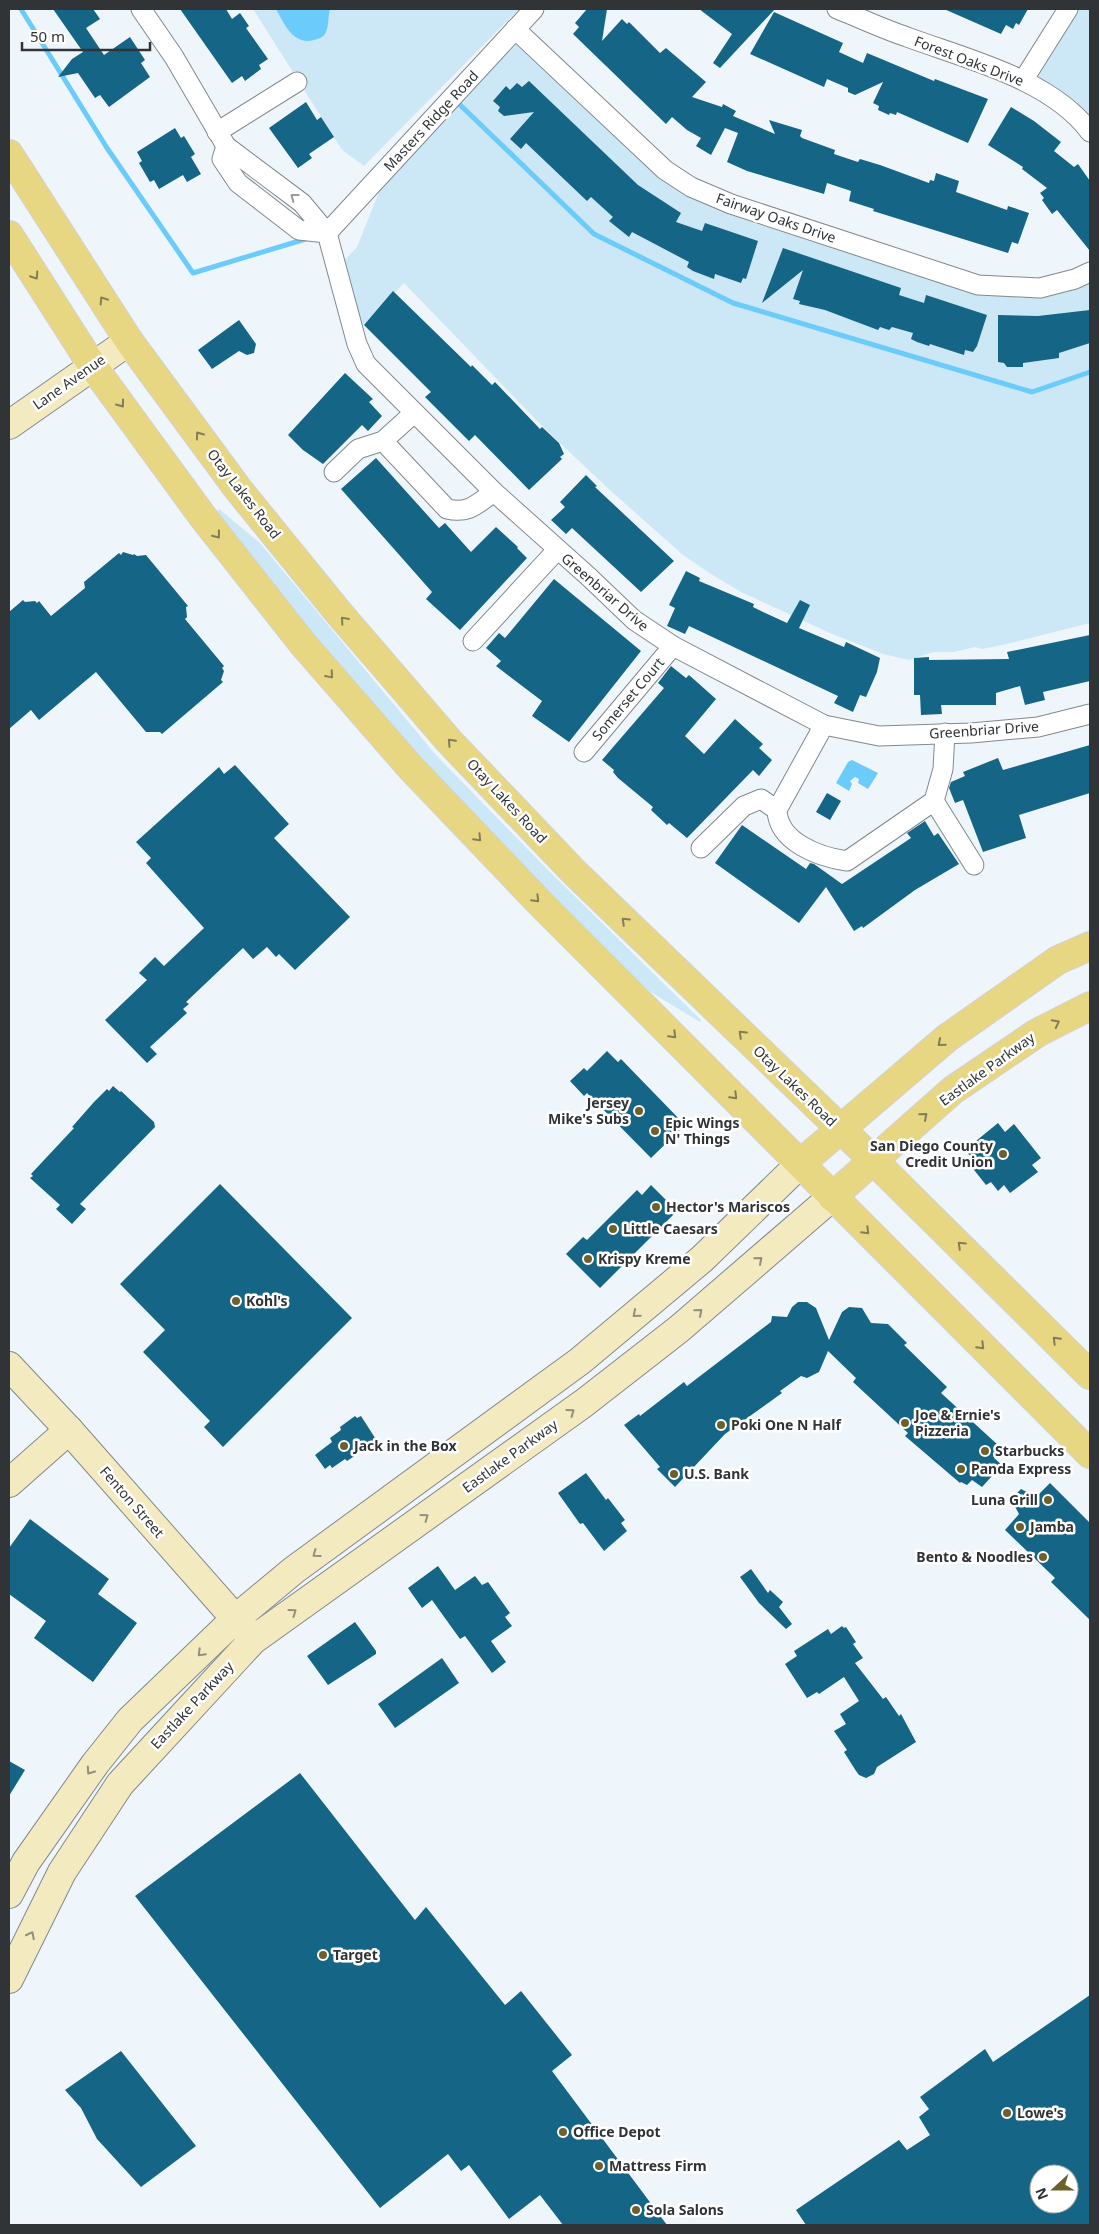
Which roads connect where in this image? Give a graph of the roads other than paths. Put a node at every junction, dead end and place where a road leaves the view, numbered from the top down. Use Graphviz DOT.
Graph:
graph roads {
  1 [pos="140,9"];
  2 [pos="534,9"];
  3 [pos="837,9"];
  4 [pos="1068,9"];
  5 [pos="515,29"];
  6 [pos="1024,79"];
  7 [pos="297,82"];
  8 [pos="1090,132"];
  9 [pos="222,139"];
  10 [pos="9,154"];
  11 [pos="327,233"];
  12 [pos="9,235"];
  13 [pos="1090,272"];
  14 [pos="129,341"];
  15 [pos="92,365"];
  16 [pos="414,413"];
  17 [pos="9,425"];
  18 [pos="383,442"];
  19 [pos="334,472"];
  20 [pos="494,492"];
  21 [pos="557,550"];
  22 [pos="473,641"];
  23 [pos="673,646"];
  24 [pos="1090,714"];
  25 [pos="824,725"];
  26 [pos="945,734"];
  27 [pos="584,752"];
  28 [pos="934,801"];
  29 [pos="777,810"];
  30 [pos="701,848"];
  31 [pos="974,865"];
  32 [pos="1090,946"];
  33 [pos="1090,1006"];
  34 [pos="839,1129"];
  35 [pos="873,1160"];
  36 [pos="801,1163"];
  37 [pos="832,1197"];
  38 [pos="9,1366"];
  39 [pos="1090,1375"];
  40 [pos="69,1430"];
  41 [pos="1090,1454"];
  42 [pos="9,1483"];
  43 [pos="235,1619"];
  44 [pos="253,1640"];
  45 [pos="9,1894"];
  46 [pos="9,1979"];
  1 -- 9 [label="street"];
  2 -- 5 [label="street, Masters Ridge Road"];
  3 -- 6 [label="street, Forest Oaks Drive"];
  4 -- 6 [label="street"];
  5 -- 11 [label="street, Masters Ridge Road"];
  5 -- 13 [label="street, Fairway Oaks Drive"];
  6 -- 8 [label="street, Forest Oaks Drive"];
  7 -- 9 [label="street"];
  9 -- 11 [label="street"];
  14 -- 10 [label="main road, Otay Lakes Road, one-way"];
  11 -- 16 [label="street, Greenbriar Drive"];
  12 -- 15 [label="main road, one-way"];
  14 -- 15 [label="main road, Lane Avenue"];
  34 -- 14 [label="main road, Otay Lakes Road, one-way"];
  15 -- 17 [label="main road, Lane Avenue"];
  15 -- 36 [label="main road, one-way"];
  16 -- 18 [label="street"];
  16 -- 20 [label="street, Greenbriar Drive"];
  18 -- 19 [label="street"];
  18 -- 20 [label="street"];
  20 -- 21 [label="street, Greenbriar Drive"];
  21 -- 22 [label="street"];
  21 -- 23 [label="street, Greenbriar Drive"];
  23 -- 25 [label="street, Greenbriar Drive"];
  23 -- 27 [label="street, Somerset Court"];
  24 -- 26 [label="street, Greenbriar Drive"];
  25 -- 26 [label="street, Greenbriar Drive"];
  25 -- 29 [label="street"];
  26 -- 28 [label="street"];
  28 -- 29 [label="street"];
  28 -- 31 [label="street"];
  29 -- 30 [label="street"];
  32 -- 34 [label="main road, Eastlake Parkway, one-way"];
  35 -- 33 [label="main road, Eastlake Parkway, one-way"];
  34 -- 35 [label="main road, Otay Lakes Road"];
  34 -- 36 [label="main road, Eastlake Parkway"];
  35 -- 37 [label="main road, Eastlake Parkway"];
  39 -- 35 [label="main road, Otay Lakes Road, one-way"];
  36 -- 37 [label="main road"];
  36 -- 43 [label="main road, Eastlake Parkway, one-way"];
  37 -- 41 [label="main road, one-way"];
  44 -- 37 [label="main road, Eastlake Parkway, one-way"];
  38 -- 40 [label="main road, Fenton Street"];
  40 -- 42 [label="main road"];
  40 -- 43 [label="main road, Fenton Street"];
  43 -- 44 [label="main road, Fenton Street"];
  43 -- 45 [label="main road, Eastlake Parkway, one-way"];
  46 -- 44 [label="main road, Eastlake Parkway, one-way"];
}
